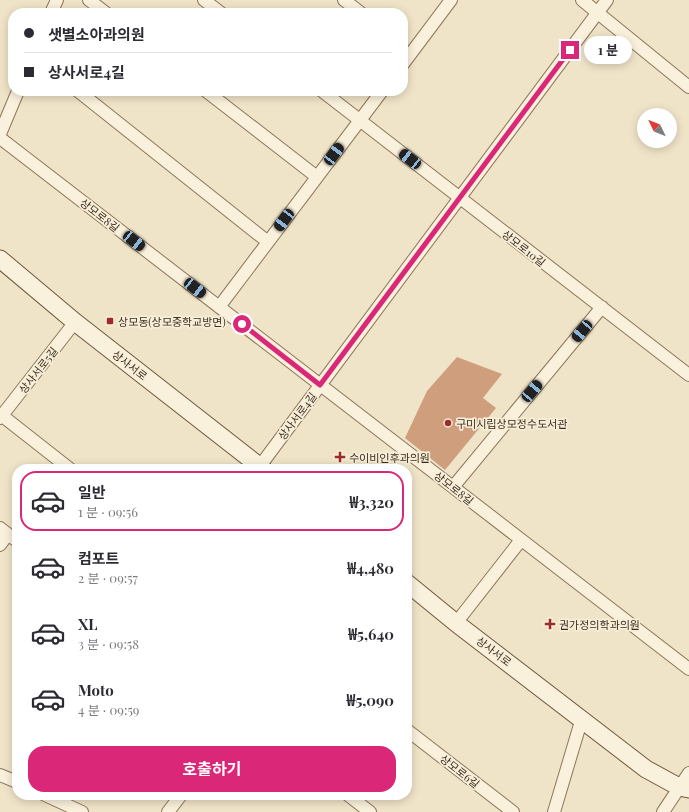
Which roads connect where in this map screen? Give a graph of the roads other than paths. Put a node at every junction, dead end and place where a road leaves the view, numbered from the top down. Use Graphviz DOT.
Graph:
graph roads {
  1 [pos="90,0"];
  2 [pos="204,0"];
  3 [pos="344,0"];
  4 [pos="451,0"];
  5 [pos="582,0"];
  6 [pos="607,0"];
  7 [pos="100,8"];
  8 [pos="214,8"];
  9 [pos="354,8"];
  10 [pos="598,13"];
  11 [pos="408,49"];
  12 [pos="689,87"];
  13 [pos="16,96"];
  14 [pos="84,96"];
  15 [pos="212,96"];
  16 [pos="329,96"];
  17 [pos="378,96"];
  18 [pos="360,120"];
  19 [pos="0,134"];
  20 [pos="0,138"];
  21 [pos="317,177"];
  22 [pos="460,198"];
  23 [pos="268,242"];
  24 [pos="0,259"];
  25 [pos="219,307"];
  26 [pos="602,308"];
  27 [pos="75,322"];
  28 [pos="689,374"];
  29 [pos="320,385"];
  30 [pos="1,416"];
  31 [pos="63,464"];
  32 [pos="256,464"];
  33 [pos="264,464"];
  34 [pos="452,487"];
  35 [pos="8,535"];
  36 [pos="521,540"];
  37 [pos="0,545"];
  38 [pos="412,587"];
  39 [pos="456,623"];
  40 [pos="689,669"];
  41 [pos="582,718"];
  42 [pos="412,734"];
  43 [pos="689,773"];
  44 [pos="0,774"];
  45 [pos="12,780"];
  46 [pos="684,788"];
  47 [pos="56,800"];
  48 [pos="177,800"];
  49 [pos="354,800"];
  50 [pos="82,812"];
  51 [pos="168,812"];
  52 [pos="370,812"];
  53 [pos="513,812"];
  54 [pos="554,812"];
  55 [pos="663,812"];
  1 -- 7 [label="street"];
  2 -- 8 [label="street"];
  3 -- 9 [label="street"];
  4 -- 11 [label="street"];
  5 -- 10 [label="street"];
  6 -- 10 [label="street, 상사서로4길"];
  10 -- 12 [label="street"];
  10 -- 22 [label="street, 상사서로4길"];
  13 -- 19 [label="street"];
  14 -- 23 [label="street"];
  15 -- 21 [label="street"];
  16 -- 18 [label="street, 상모로10길"];
  17 -- 18 [label="street"];
  18 -- 21 [label="street"];
  18 -- 22 [label="street, 상모로10길"];
  20 -- 25 [label="street, 상모로8길"];
  21 -- 23 [label="street"];
  22 -- 26 [label="street, 상모로10길"];
  22 -- 29 [label="street, 상사서로4길"];
  23 -- 25 [label="street"];
  24 -- 27 [label="street, 상사서로"];
  25 -- 29 [label="street, 상모로8길"];
  26 -- 28 [label="street, 상모로10길"];
  26 -- 34 [label="street"];
  27 -- 30 [label="street, 상사서로5길"];
  27 -- 32 [label="street, 상사서로"];
  29 -- 33 [label="street, 상사서로4길"];
  29 -- 34 [label="street, 상모로8길"];
  30 -- 31 [label="street"];
  34 -- 36 [label="street, 상모로8길"];
  35 -- 37 [label="street"];
  36 -- 39 [label="street"];
  36 -- 40 [label="street, 상모로8길"];
  38 -- 39 [label="street, 상사서로"];
  39 -- 41 [label="street, 상사서로"];
  41 -- 46 [label="street, 상사서로"];
  41 -- 54 [label="street"];
  42 -- 53 [label="street, 상모로6길"];
  43 -- 46 [label="street"];
  44 -- 45 [label="street"];
  46 -- 55 [label="street"];
  47 -- 50 [label="street"];
  48 -- 51 [label="street"];
  49 -- 52 [label="street"];
}
